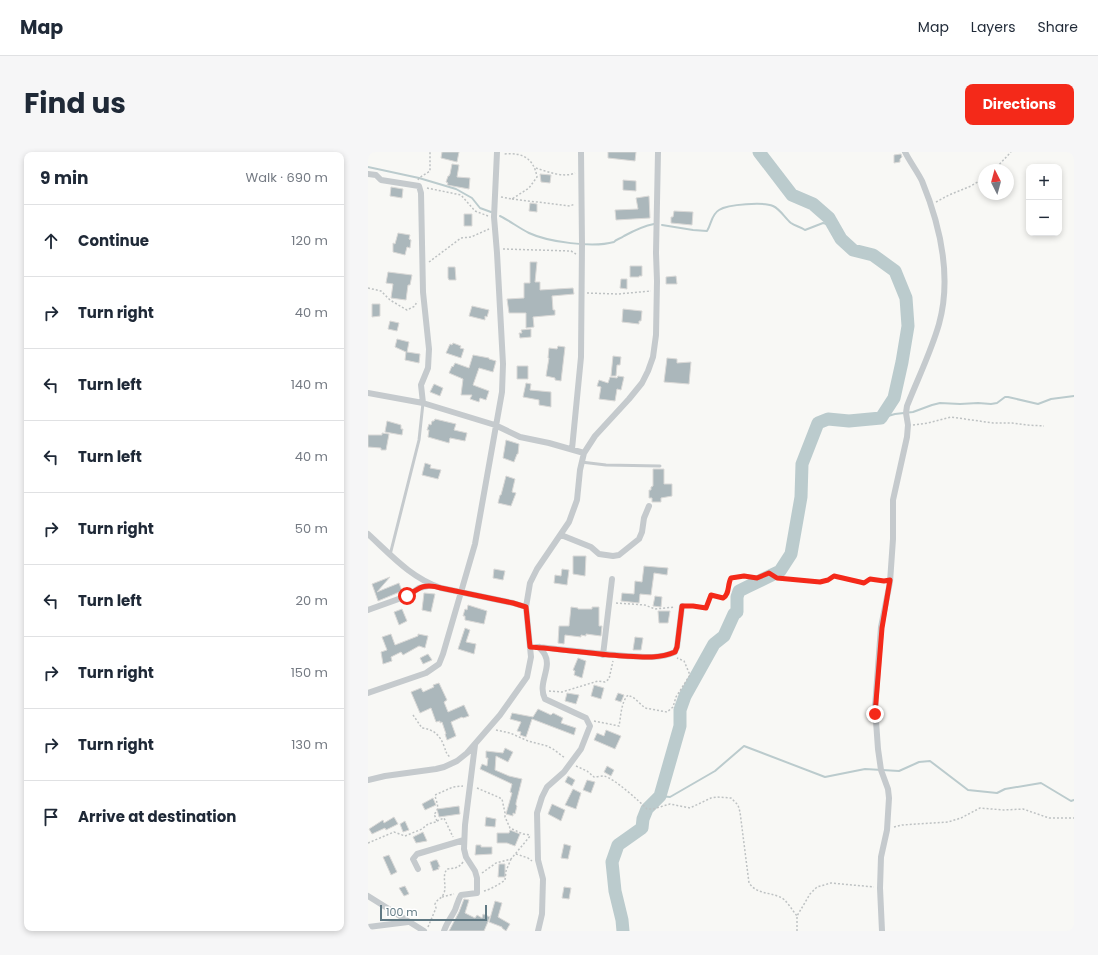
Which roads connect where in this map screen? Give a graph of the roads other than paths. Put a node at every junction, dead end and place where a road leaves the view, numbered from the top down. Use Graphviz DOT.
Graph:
graph roads {
  1 [pos="581,152"];
  2 [pos="658,152"];
  3 [pos="905,152"];
  4 [pos="497,154"];
  5 [pos="368,174"];
  6 [pos="368,394"];
  7 [pos="423,402"];
  8 [pos="496,425"];
  9 [pos="572,449"];
  10 [pos="584,453"];
  11 [pos="581,462"];
  12 [pos="660,466"];
  13 [pos="649,506"];
  14 [pos="368,534"];
  15 [pos="561,535"];
  16 [pos="390,555"];
  17 [pos="612,578"];
  18 [pos="432,585"];
  19 [pos="462,592"];
  20 [pos="682,606"];
  21 [pos="526,607"];
  22 [pos="368,610"];
  23 [pos="530,647"];
  24 [pos="539,648"];
  25 [pos="603,654"];
  26 [pos="368,693"];
  27 [pos="476,745"];
  28 [pos="368,780"];
  29 [pos="464,840"];
  30 [pos="418,869"];
  31 [pos="368,896"];
  32 [pos="408,922"];
  33 [pos="368,927"];
  34 [pos="425,931"];
  35 [pos="444,931"];
  36 [pos="538,931"];
  37 [pos="882,931"];
  1 -- 9 [label="street"];
  2 -- 10 [label="street"];
  3 -- 37 [label="street"];
  4 -- 8 [label="street"];
  5 -- 7 [label="street"];
  6 -- 7 [label="street"];
  7 -- 8 [label="street"];
  7 -- 16 [label="lane"];
  8 -- 9 [label="street"];
  8 -- 19 [label="street"];
  9 -- 10 [label="street"];
  10 -- 11 [label="street"];
  11 -- 12 [label="lane"];
  11 -- 15 [label="street"];
  13 -- 15 [label="street"];
  14 -- 16 [label="street"];
  15 -- 21 [label="street"];
  16 -- 18 [label="street"];
  17 -- 25 [label="street"];
  18 -- 19 [label="street"];
  18 -- 22 [label="street"];
  19 -- 21 [label="street"];
  19 -- 26 [label="street"];
  20 -- 25 [label="street"];
  21 -- 23 [label="street"];
  23 -- 24 [label="street"];
  23 -- 27 [label="street"];
  24 -- 25 [label="street"];
  24 -- 36 [label="street"];
  27 -- 28 [label="street"];
  27 -- 29 [label="street"];
  29 -- 30 [label="street"];
  29 -- 35 [label="street"];
  31 -- 32 [label="street"];
  32 -- 33 [label="street"];
  32 -- 34 [label="street"];
}
